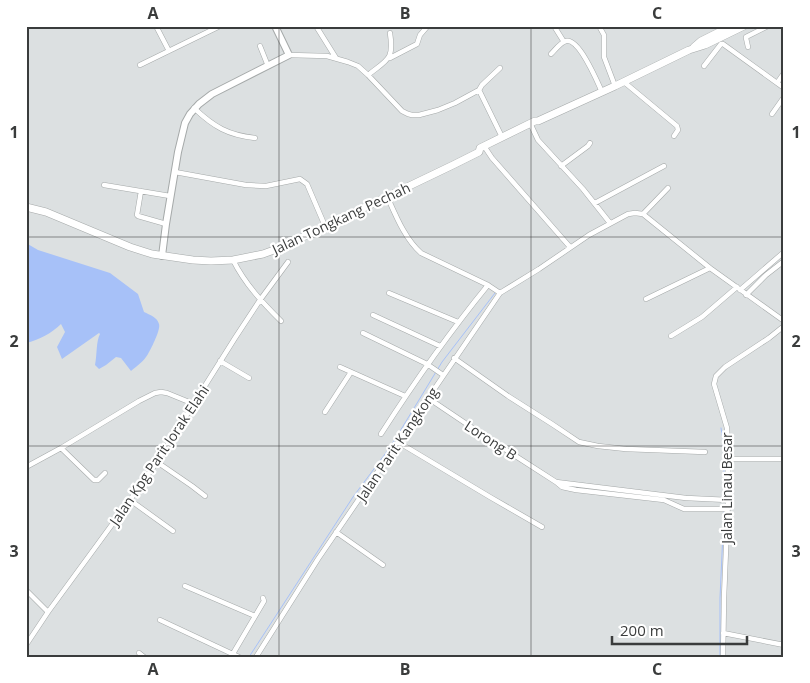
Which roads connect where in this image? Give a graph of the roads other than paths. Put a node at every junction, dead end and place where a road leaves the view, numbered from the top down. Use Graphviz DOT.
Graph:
graph roads {
  1 [pos="156,26"];
  2 [pos="202,26"];
  3 [pos="220,26"];
  4 [pos="275,26"];
  5 [pos="316,26"];
  6 [pos="426,26"];
  7 [pos="554,26"];
  8 [pos="606,26"];
  9 [pos="731,26"];
  10 [pos="744,26"];
  11 [pos="768,26"];
  12 [pos="600,28"];
  13 [pos="758,28"];
  14 [pos="206,33"];
  15 [pos="390,33"];
  16 [pos="721,34"];
  17 [pos="564,42"];
  18 [pos="260,46"];
  19 [pos="748,47"];
  20 [pos="169,50"];
  21 [pos="551,54"];
  22 [pos="289,55"];
  23 [pos="336,58"];
  24 [pos="390,58"];
  25 [pos="140,65"];
  26 [pos="268,66"];
  27 [pos="704,66"];
  28 [pos="500,68"];
  29 [pos="784,73"];
  30 [pos="368,75"];
  31 [pos="624,82"];
  32 [pos="777,83"];
  33 [pos="615,86"];
  34 [pos="784,88"];
  35 [pos="479,90"];
  36 [pos="602,92"];
  37 [pos="784,97"];
  38 [pos="194,108"];
  39 [pos="772,114"];
  40 [pos="531,125"];
  41 [pos="674,136"];
  42 [pos="502,137"];
  43 [pos="256,138"];
  44 [pos="590,143"];
  45 [pos="483,150"];
  46 [pos="561,166"];
  47 [pos="664,166"];
  48 [pos="175,172"];
  49 [pos="104,185"];
  50 [pos="668,188"];
  51 [pos="141,191"];
  52 [pos="170,196"];
  53 [pos="387,196"];
  54 [pos="595,203"];
  55 [pos="26,206"];
  56 [pos="643,214"];
  57 [pos="610,223"];
  58 [pos="166,224"];
  59 [pos="325,226"];
  60 [pos="570,247"];
  61 [pos="784,252"];
  62 [pos="162,256"];
  63 [pos="233,260"];
  64 [pos="784,261"];
  65 [pos="288,262"];
  66 [pos="710,268"];
  67 [pos="488,285"];
  68 [pos="739,289"];
  69 [pos="500,293"];
  70 [pos="389,294"];
  71 [pos="746,294"];
  72 [pos="646,299"];
  73 [pos="260,300"];
  74 [pos="373,315"];
  75 [pos="281,321"];
  76 [pos="784,321"];
  77 [pos="458,322"];
  78 [pos="784,326"];
  79 [pos="363,333"];
  80 [pos="671,336"];
  81 [pos="440,346"];
  82 [pos="454,358"];
  83 [pos="220,362"];
  84 [pos="427,364"];
  85 [pos="340,366"];
  86 [pos="351,372"];
  87 [pos="441,374"];
  88 [pos="249,378"];
  89 [pos="405,396"];
  90 [pos="428,398"];
  91 [pos="194,404"];
  92 [pos="325,412"];
  93 [pos="381,434"];
  94 [pos="398,442"];
  95 [pos="61,448"];
  96 [pos="705,452"];
  97 [pos="728,459"];
  98 [pos="784,459"];
  99 [pos="159,463"];
  100 [pos="26,467"];
  101 [pos="105,473"];
  102 [pos="577,487"];
  103 [pos="205,496"];
  104 [pos="727,500"];
  105 [pos="132,502"];
  106 [pos="724,509"];
  107 [pos="542,527"];
  108 [pos="173,531"];
  109 [pos="336,532"];
  110 [pos="383,565"];
  111 [pos="185,586"];
  112 [pos="26,590"];
  113 [pos="263,598"];
  114 [pos="48,612"];
  115 [pos="255,616"];
  116 [pos="160,620"];
  117 [pos="724,633"];
  118 [pos="26,645"];
  119 [pos="784,645"];
  120 [pos="139,653"];
  121 [pos="232,655"];
  122 [pos="144,657"];
  123 [pos="239,657"];
  124 [pos="256,657"];
  125 [pos="723,657"];
  1 -- 20 [label="street"];
  2 -- 14 [label="street"];
  3 -- 14 [label="street"];
  4 -- 22 [label="street"];
  5 -- 23 [label="street"];
  6 -- 24 [label="street"];
  7 -- 17 [label="street"];
  8 -- 12 [label="street"];
  9 -- 16 [label="main road, Jalan Tongkang Pechah"];
  10 -- 16 [label="main road, Jalan Tongkang Pechah"];
  11 -- 13 [label="street"];
  12 -- 33 [label="street"];
  13 -- 19 [label="street"];
  14 -- 20 [label="street"];
  15 -- 24 [label="street"];
  16 -- 27 [label="street"];
  16 -- 31 [label="main road, Jalan Tongkang Pechah"];
  16 -- 32 [label="street"];
  17 -- 21 [label="street"];
  17 -- 36 [label="street"];
  18 -- 26 [label="street"];
  20 -- 25 [label="street"];
  22 -- 23 [label="street"];
  22 -- 26 [label="street"];
  23 -- 30 [label="street"];
  24 -- 30 [label="street"];
  26 -- 38 [label="street"];
  28 -- 35 [label="street"];
  29 -- 32 [label="street"];
  30 -- 35 [label="street"];
  31 -- 33 [label="main road, Jalan Tongkang Pechah"];
  31 -- 41 [label="street"];
  32 -- 34 [label="street"];
  33 -- 36 [label="main road, Jalan Tongkang Pechah"];
  35 -- 42 [label="street"];
  36 -- 40 [label="main road, Jalan Tongkang Pechah"];
  37 -- 39 [label="street"];
  38 -- 43 [label="street"];
  38 -- 48 [label="street"];
  40 -- 42 [label="main road, Jalan Tongkang Pechah"];
  40 -- 45 [label="main road, Jalan Tongkang Pechah"];
  40 -- 46 [label="street"];
  42 -- 45 [label="main road, Jalan Tongkang Pechah"];
  44 -- 46 [label="street"];
  45 -- 53 [label="main road, Jalan Tongkang Pechah"];
  45 -- 60 [label="street"];
  46 -- 54 [label="street"];
  47 -- 54 [label="street"];
  48 -- 52 [label="street"];
  48 -- 59 [label="street"];
  49 -- 51 [label="street"];
  50 -- 56 [label="street"];
  51 -- 52 [label="street"];
  51 -- 58 [label="street"];
  52 -- 58 [label="street"];
  53 -- 59 [label="main road, Jalan Tongkang Pechah"];
  53 -- 67 [label="street"];
  54 -- 57 [label="street"];
  55 -- 62 [label="main road, Jalan Tongkang Pechah"];
  56 -- 57 [label="street"];
  56 -- 66 [label="street"];
  57 -- 60 [label="street"];
  58 -- 62 [label="street"];
  59 -- 63 [label="main road, Jalan Tongkang Pechah"];
  60 -- 69 [label="street"];
  61 -- 68 [label="street"];
  62 -- 63 [label="main road, Jalan Tongkang Pechah"];
  63 -- 73 [label="street"];
  64 -- 71 [label="street"];
  65 -- 73 [label="street, Jalan Kpg Parit Jorak Elahi"];
  66 -- 68 [label="street"];
  66 -- 72 [label="street"];
  67 -- 69 [label="street"];
  67 -- 77 [label="street"];
  68 -- 71 [label="street"];
  68 -- 80 [label="street"];
  69 -- 82 [label="street, Jalan Parit Kangkong"];
  70 -- 77 [label="street"];
  71 -- 76 [label="street"];
  73 -- 75 [label="street"];
  73 -- 83 [label="street, Jalan Kpg Parit Jorak Elahi"];
  74 -- 81 [label="street"];
  77 -- 81 [label="street"];
  78 -- 97 [label="street, Jalan Linau Besar"];
  79 -- 84 [label="street"];
  81 -- 84 [label="street"];
  82 -- 87 [label="street, Jalan Parit Kangkong"];
  82 -- 96 [label="street"];
  83 -- 88 [label="street"];
  83 -- 91 [label="street, Jalan Kpg Parit Jorak Elahi"];
  84 -- 87 [label="street"];
  84 -- 89 [label="street"];
  85 -- 86 [label="street"];
  86 -- 89 [label="street"];
  86 -- 92 [label="street"];
  87 -- 90 [label="street, Jalan Parit Kangkong"];
  89 -- 93 [label="street"];
  90 -- 94 [label="street, Jalan Parit Kangkong"];
  90 -- 102 [label="street, Lorong B"];
  91 -- 95 [label="street"];
  91 -- 99 [label="street, Jalan Kpg Parit Jorak Elahi"];
  94 -- 107 [label="street"];
  94 -- 109 [label="street, Jalan Parit Kangkong"];
  95 -- 100 [label="street"];
  95 -- 101 [label="street"];
  97 -- 98 [label="street"];
  97 -- 104 [label="street, Jalan Linau Besar"];
  99 -- 103 [label="street"];
  99 -- 105 [label="street, Jalan Kpg Parit Jorak Elahi"];
  102 -- 104 [label="street"];
  102 -- 106 [label="street"];
  104 -- 106 [label="street, Jalan Linau Besar"];
  105 -- 108 [label="street"];
  105 -- 114 [label="street, Jalan Kpg Parit Jorak Elahi"];
  106 -- 117 [label="street, Jalan Linau Besar"];
  109 -- 110 [label="street"];
  109 -- 124 [label="street, Jalan Parit Kangkong"];
  111 -- 115 [label="street"];
  112 -- 114 [label="street"];
  113 -- 115 [label="street"];
  114 -- 118 [label="street, Jalan Kpg Parit Jorak Elahi"];
  115 -- 121 [label="street"];
  116 -- 121 [label="street"];
  117 -- 119 [label="street"];
  117 -- 125 [label="street, Jalan Linau Besar"];
  120 -- 122 [label="street"];
  121 -- 123 [label="street"];
}
